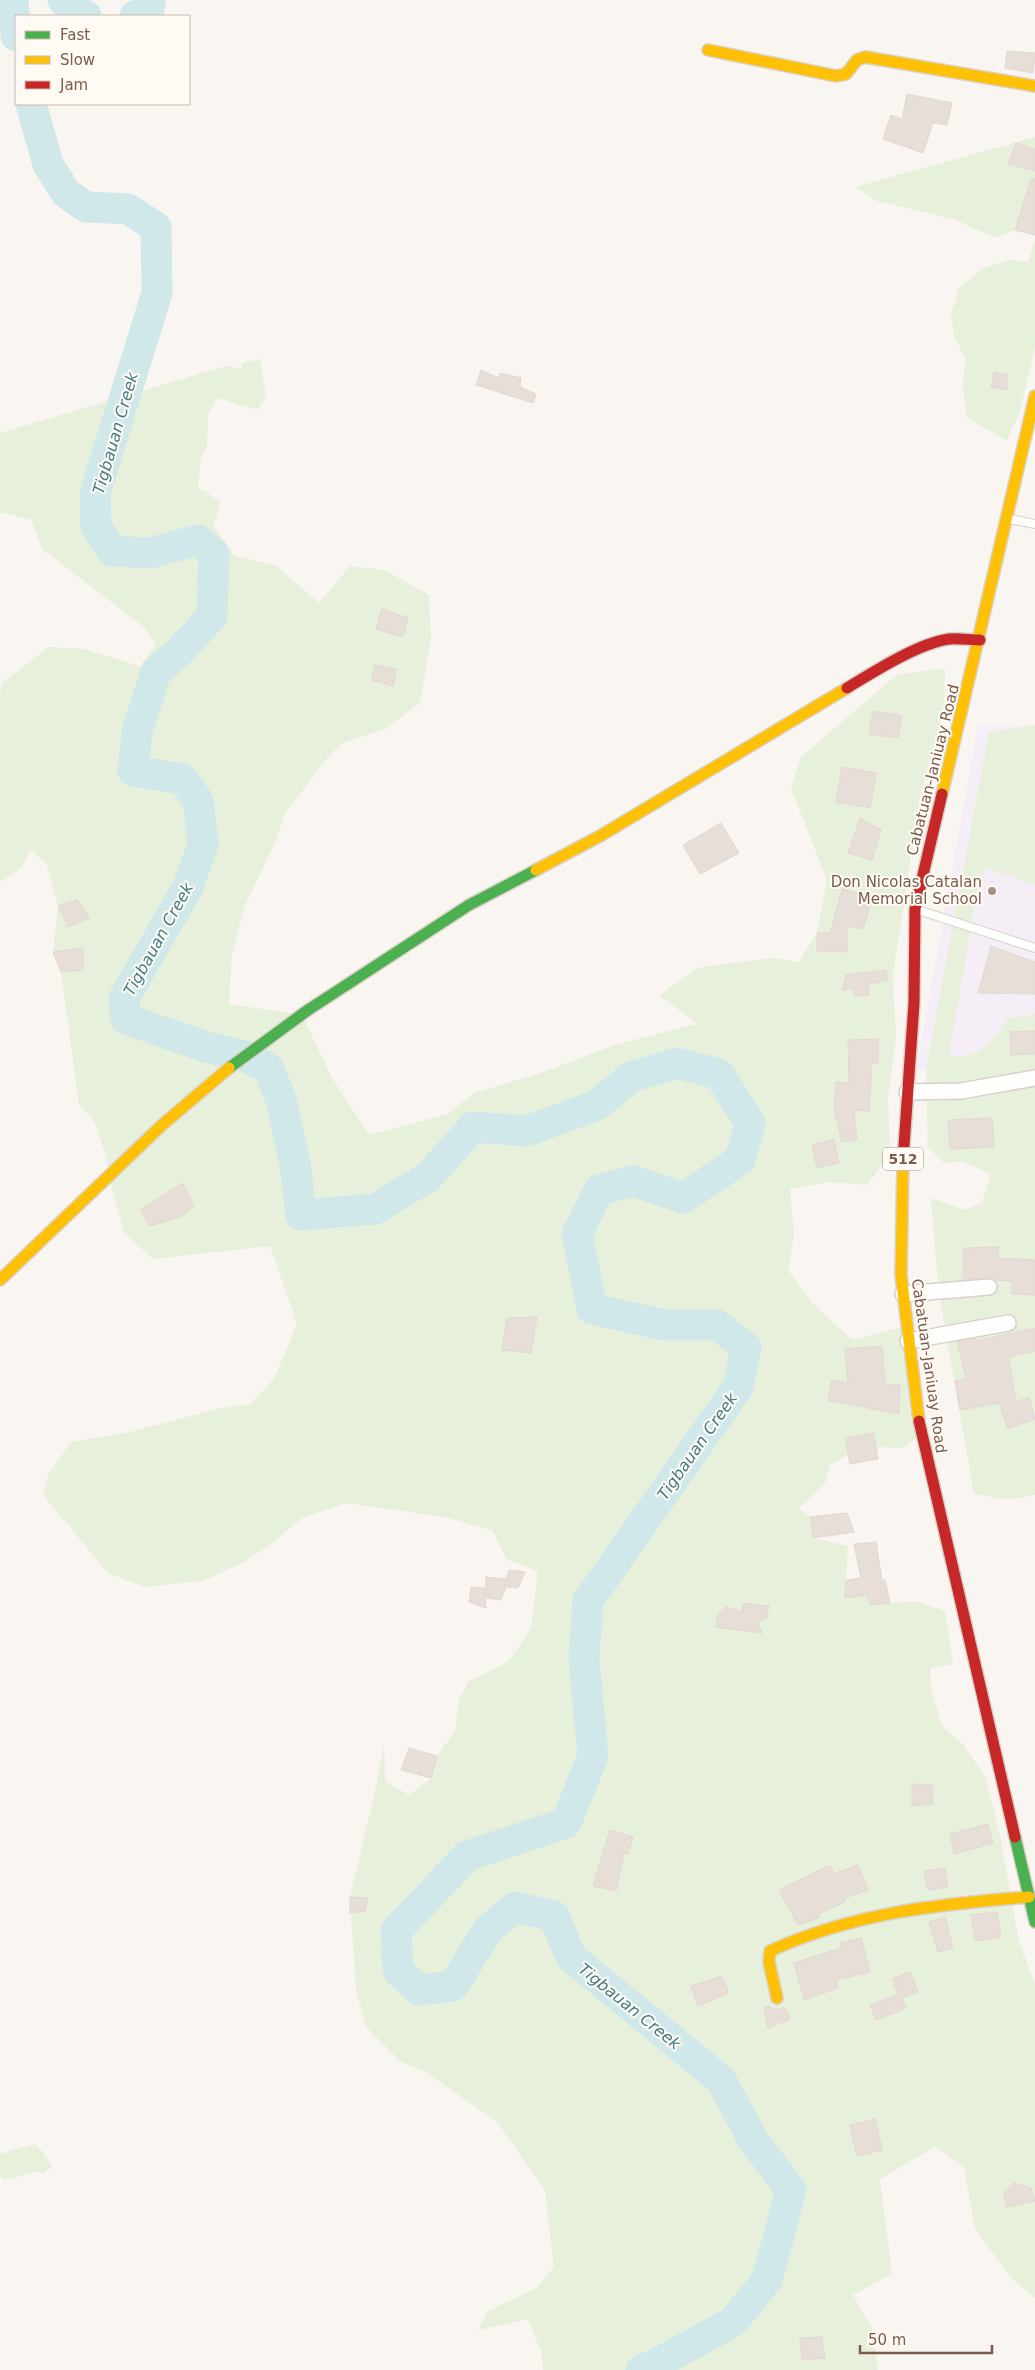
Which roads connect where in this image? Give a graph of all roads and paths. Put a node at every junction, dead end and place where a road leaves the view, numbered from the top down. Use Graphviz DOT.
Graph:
graph roads {
  1 [pos="708,50"];
  2 [pos="1035,86"];
  3 [pos="1035,396"];
  4 [pos="1008,519"];
  5 [pos="1035,524"];
  6 [pos="980,640"];
  7 [pos="915,909"];
  8 [pos="1035,948"];
  9 [pos="1035,1078"];
  10 [pos="907,1092"];
  11 [pos="0,1280"];
  12 [pos="989,1288"];
  13 [pos="903,1294"];
  14 [pos="1008,1323"];
  15 [pos="908,1341"];
  16 [pos="1029,1897"];
  17 [pos="1035,1922"];
  18 [pos="777,1998"];
  1 -- 2 [label="street"];
  3 -- 4 [label="street, Cabatuan-Janiuay Road / 512"];
  4 -- 5 [label="lane"];
  4 -- 6 [label="street, Cabatuan-Janiuay Road / 512"];
  6 -- 7 [label="street, Cabatuan-Janiuay Road / 512"];
  6 -- 11 [label="street"];
  7 -- 8 [label="lane"];
  7 -- 10 [label="street, Cabatuan-Janiuay Road / 512"];
  9 -- 10 [label="street"];
  10 -- 13 [label="street, Cabatuan-Janiuay Road / 512"];
  12 -- 13 [label="street"];
  13 -- 15 [label="street, Cabatuan-Janiuay Road / 512"];
  14 -- 15 [label="street"];
  15 -- 16 [label="street, Cabatuan-Janiuay Road / 512"];
  16 -- 17 [label="street, Cabatuan-Janiuay Road / 512"];
  16 -- 18 [label="street"];
}
